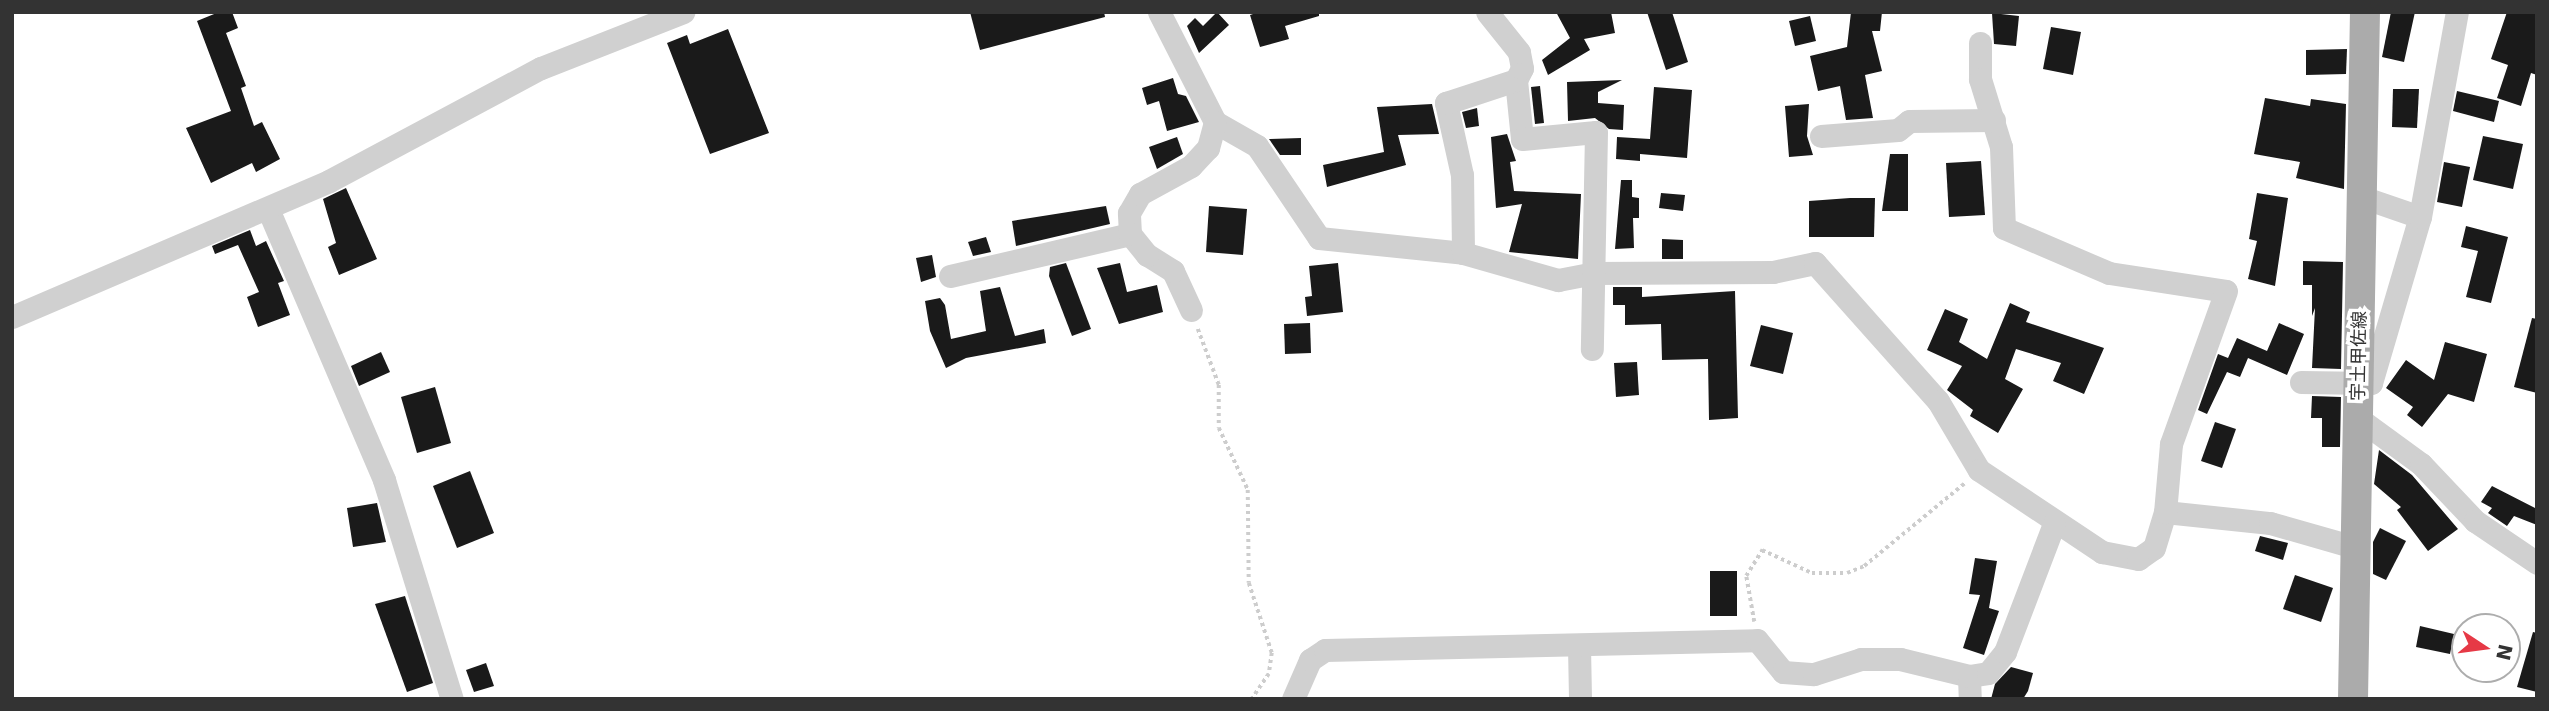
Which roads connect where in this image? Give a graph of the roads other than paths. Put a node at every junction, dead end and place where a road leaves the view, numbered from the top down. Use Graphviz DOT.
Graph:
graph roads {
  1 [pos="683,12"];
  2 [pos="1159,12"];
  3 [pos="1487,12"];
  4 [pos="2365,12"];
  5 [pos="2456,12"];
  6 [pos="1980,43"];
  7 [pos="1516,80"];
  8 [pos="1994,120"];
  9 [pos="1215,122"];
  10 [pos="1821,136"];
  11 [pos="2362,197"];
  12 [pos="268,209"];
  13 [pos="2420,217"];
  14 [pos="1130,234"];
  15 [pos="1463,253"];
  16 [pos="1594,273"];
  17 [pos="950,276"];
  18 [pos="1191,310"];
  19 [pos="12,317"];
  20 [pos="1592,349"];
  21 [pos="2301,382"];
  22 [pos="2358,384"];
  23 [pos="2358,418"];
  24 [pos="2165,512"];
  25 [pos="2054,524"];
  26 [pos="2354,547"];
  27 [pos="2537,563"];
  28 [pos="1579,646"];
  29 [pos="1969,676"];
  30 [pos="452,699"];
  31 [pos="1293,699"];
  32 [pos="1580,699"];
  33 [pos="1969,699"];
  34 [pos="2353,699"];
  1 -- 12 [label="street"];
  2 -- 9 [label="street"];
  3 -- 7 [label="street"];
  4 -- 11 [label="main road, 宇土甲佐線"];
  5 -- 13 [label="street"];
  6 -- 8 [label="street"];
  7 -- 15 [label="street"];
  7 -- 16 [label="street"];
  8 -- 10 [label="street"];
  8 -- 24 [label="street"];
  9 -- 14 [label="street"];
  9 -- 15 [label="street"];
  11 -- 13 [label="street"];
  11 -- 22 [label="main road, 宇土甲佐線"];
  12 -- 19 [label="street"];
  12 -- 30 [label="street"];
  13 -- 22 [label="street"];
  14 -- 17 [label="street"];
  14 -- 18 [label="street"];
  15 -- 16 [label="street"];
  16 -- 20 [label="street"];
  16 -- 25 [label="street"];
  21 -- 22 [label="street"];
  22 -- 23 [label="main road, 宇土甲佐線"];
  23 -- 26 [label="main road, 宇土甲佐線"];
  23 -- 27 [label="street"];
  24 -- 25 [label="street"];
  24 -- 26 [label="street"];
  25 -- 29 [label="street"];
  26 -- 34 [label="main road, 宇土甲佐線"];
  28 -- 29 [label="street"];
  28 -- 31 [label="street"];
  28 -- 32 [label="street"];
  29 -- 33 [label="street"];
}
